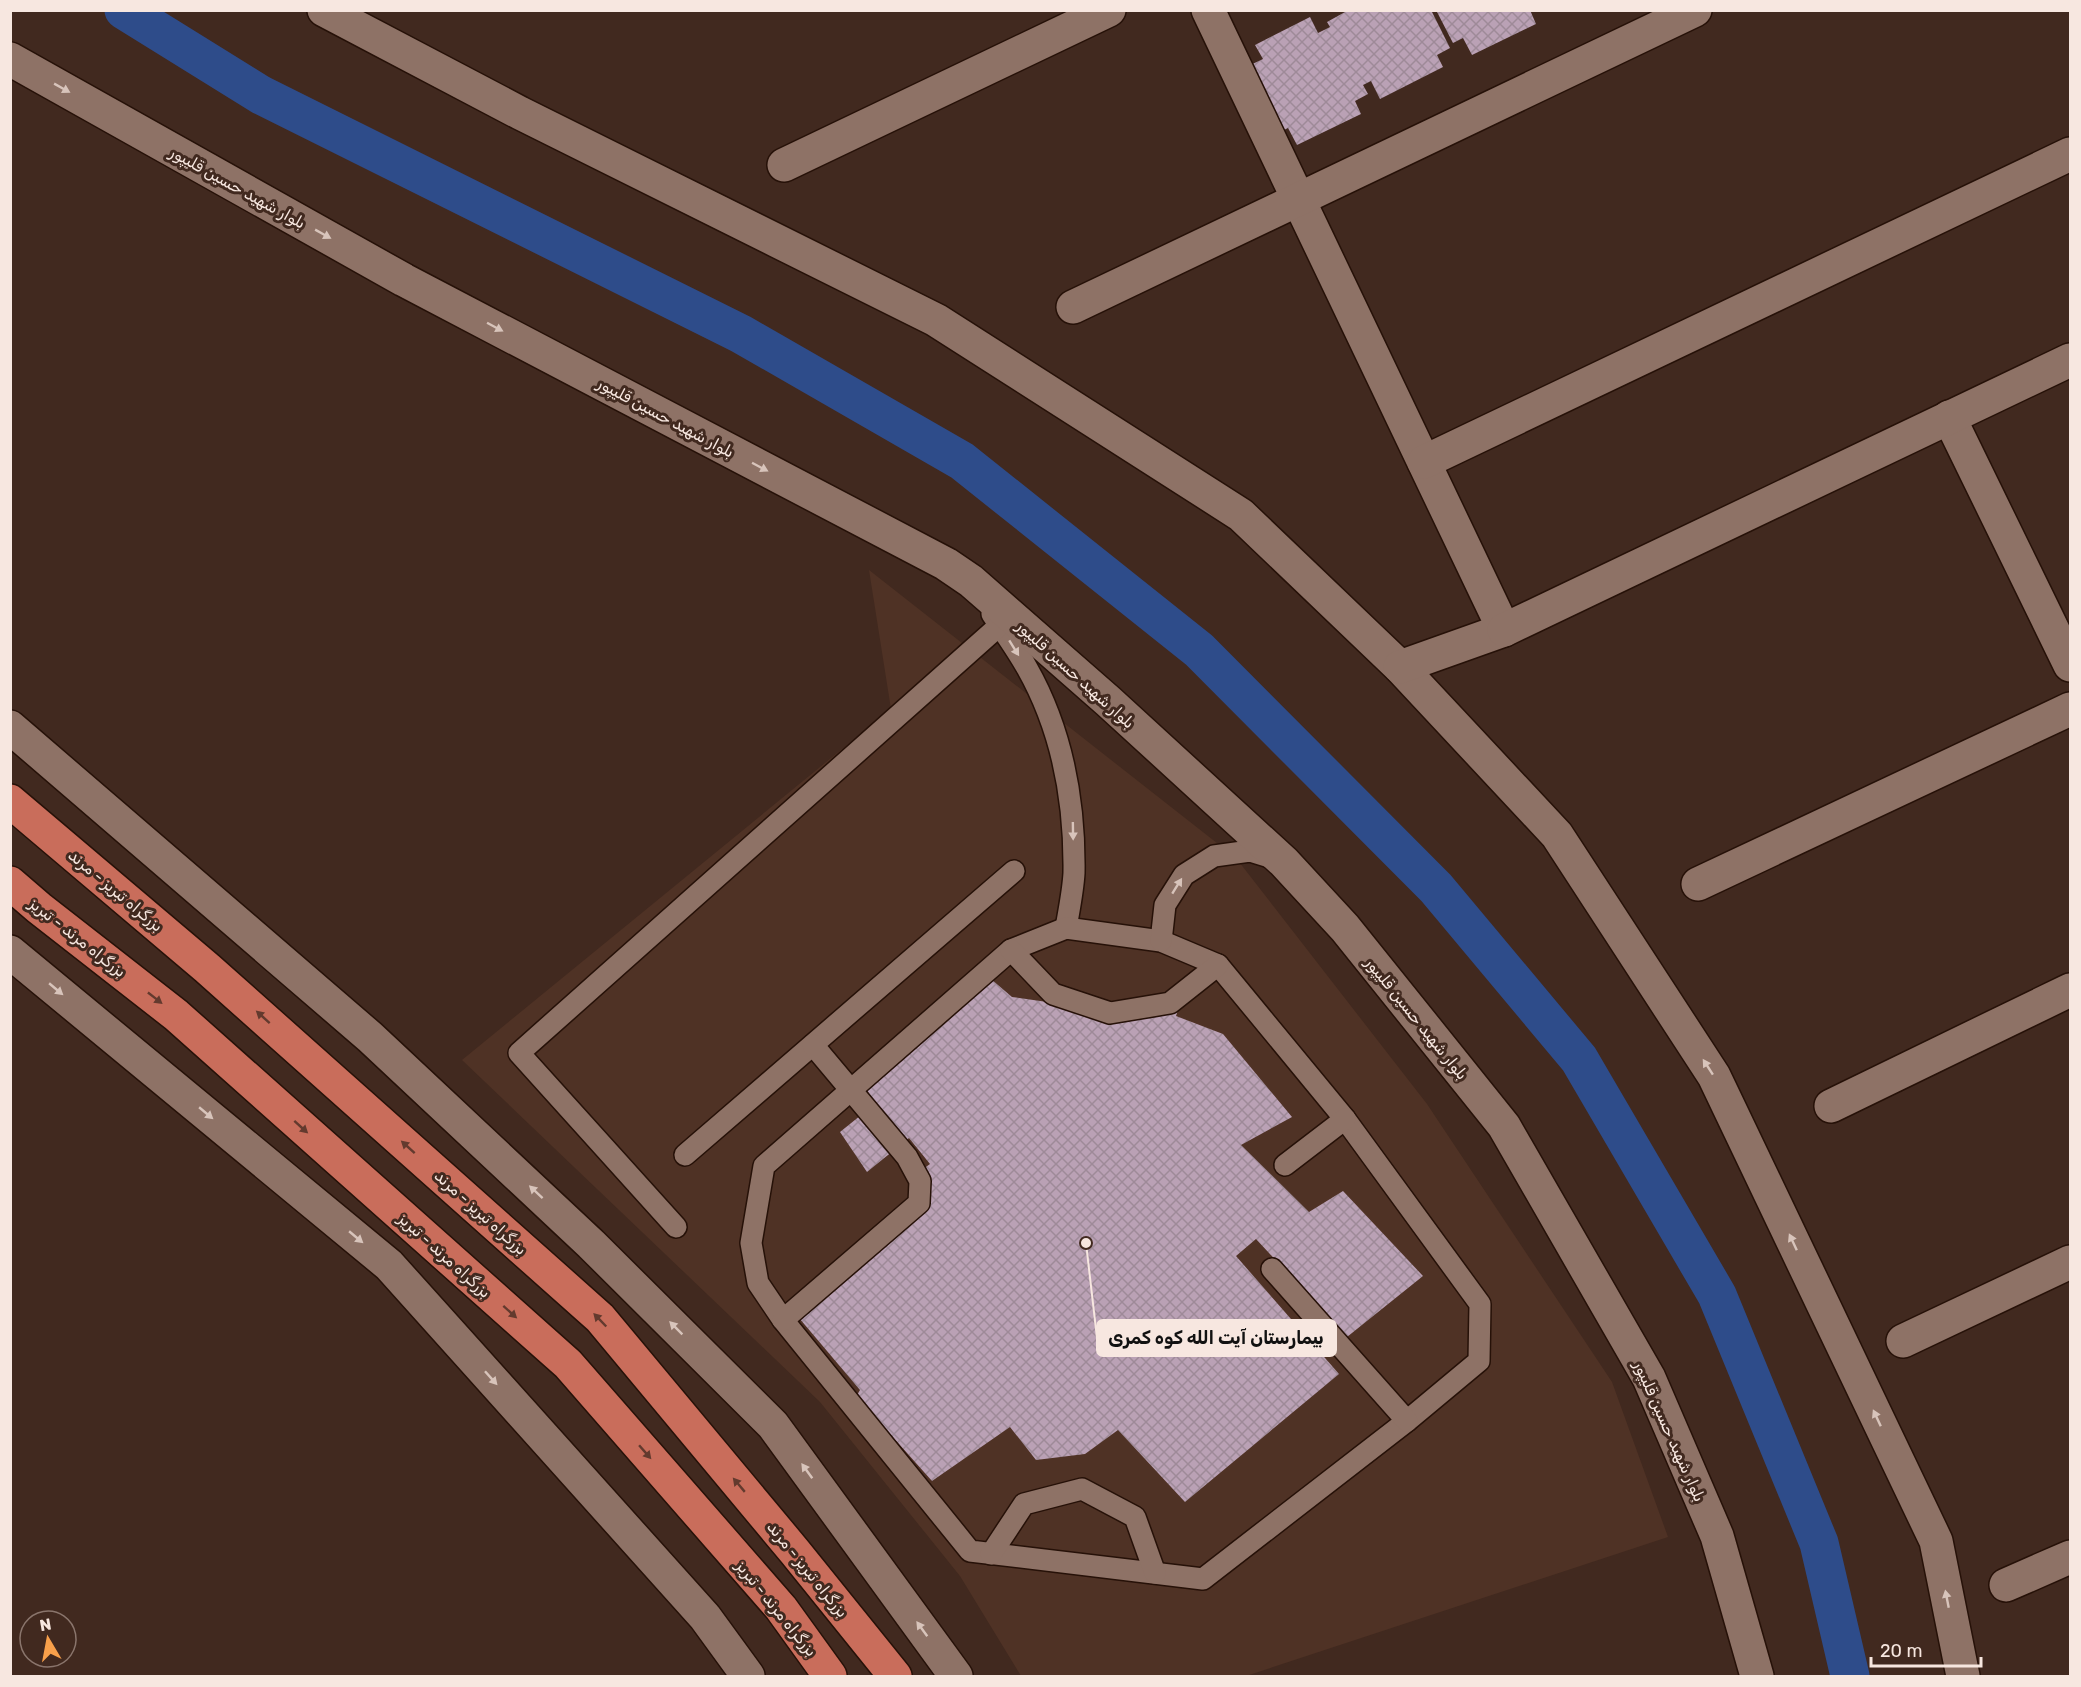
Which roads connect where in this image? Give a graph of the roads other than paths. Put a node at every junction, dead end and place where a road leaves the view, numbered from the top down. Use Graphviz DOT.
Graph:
graph roads {
  1 [pos="1109,10"];
  2 [pos="1208,10"];
  3 [pos="1695,10"];
  4 [pos="347,14"];
  5 [pos="10,59"];
  6 [pos="2070,154"];
  7 [pos="784,165"];
  8 [pos="1298,200"];
  9 [pos="1073,307"];
  10 [pos="2070,360"];
  11 [pos="1949,417"];
  12 [pos="1424,462"];
  13 [pos="971,581"];
  14 [pos="1000,625"];
  15 [pos="1504,630"];
  16 [pos="2070,666"];
  17 [pos="1400,667"];
  18 [pos="2070,708"];
  19 [pos="10,727"];
  20 [pos="10,801"];
  21 [pos="1284,862"];
  22 [pos="1014,871"];
  23 [pos="10,883"];
  24 [pos="1698,885"];
  25 [pos="1066,928"];
  26 [pos="1161,941"];
  27 [pos="1011,950"];
  28 [pos="10,952"];
  29 [pos="1218,965"];
  30 [pos="2070,990"];
  31 [pos="813,1045"];
  32 [pos="851,1090"];
  33 [pos="1831,1106"];
  34 [pos="1345,1119"];
  35 [pos="685,1155"];
  36 [pos="1285,1165"];
  37 [pos="676,1227"];
  38 [pos="2070,1262"];
  39 [pos="1272,1269"];
  40 [pos="783,1320"];
  41 [pos="1903,1341"];
  42 [pos="1407,1422"];
  43 [pos="991,1554"];
  44 [pos="2070,1557"];
  45 [pos="1155,1573"];
  46 [pos="2006,1585"];
  47 [pos="748,1677"];
  48 [pos="830,1677"];
  49 [pos="896,1677"];
  50 [pos="956,1677"];
  51 [pos="1757,1677"];
  52 [pos="1963,1677"];
  1 -- 7 [label="street"];
  2 -- 8 [label="street"];
  3 -- 8 [label="street"];
  4 -- 17 [label="street"];
  5 -- 13 [label="street, بلوار شهید حسین قلیپور, one-way"];
  6 -- 12 [label="street"];
  8 -- 9 [label="street"];
  8 -- 12 [label="street"];
  10 -- 11 [label="street"];
  11 -- 15 [label="street"];
  11 -- 16 [label="street"];
  12 -- 15 [label="street"];
  13 -- 14 [label="lane"];
  13 -- 21 [label="street, بلوار شهید حسین قلیپور"];
  14 -- 25 [label="lane, one-way"];
  14 -- 37 [label="lane"];
  15 -- 17 [label="street"];
  52 -- 17 [label="street, one-way"];
  18 -- 24 [label="street"];
  50 -- 19 [label="street, one-way"];
  49 -- 20 [label="main road, بزرگراه تبریز - مرند, one-way"];
  26 -- 21 [label="lane, one-way"];
  21 -- 51 [label="street, بلوار شهید حسین قلیپور"];
  22 -- 31 [label="lane"];
  23 -- 48 [label="main road, بزرگراه مرند - تبریز, one-way"];
  25 -- 26 [label="lane"];
  25 -- 27 [label="lane"];
  26 -- 29 [label="lane"];
  27 -- 29 [label="lane"];
  27 -- 32 [label="lane"];
  28 -- 47 [label="street, one-way"];
  29 -- 34 [label="lane"];
  30 -- 33 [label="street"];
  31 -- 32 [label="lane"];
  31 -- 35 [label="lane"];
  32 -- 40 [label="lane"];
  32 -- 40 [label="lane"];
  34 -- 36 [label="lane"];
  34 -- 42 [label="lane"];
  38 -- 41 [label="street"];
  39 -- 42 [label="lane"];
  40 -- 43 [label="lane"];
  42 -- 45 [label="lane"];
  43 -- 45 [label="lane"];
  43 -- 45 [label="lane"];
  44 -- 46 [label="street"];
}
